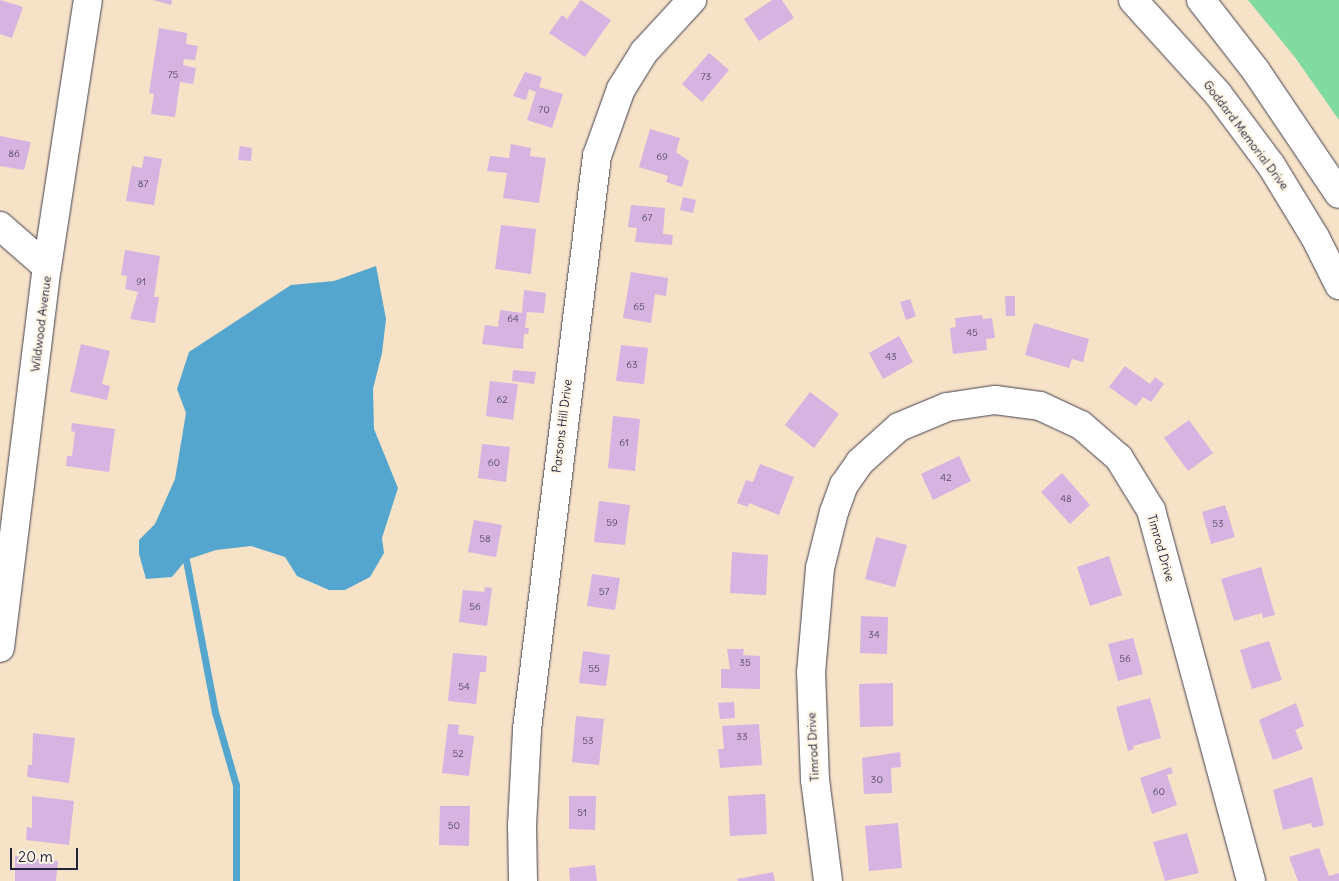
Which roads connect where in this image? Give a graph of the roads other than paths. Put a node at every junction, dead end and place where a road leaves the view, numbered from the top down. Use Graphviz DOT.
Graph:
graph roads {
  1 [pos="88,0"];
  2 [pos="692,0"];
  3 [pos="1133,0"];
  4 [pos="1200,0"];
  5 [pos="1339,194"];
  6 [pos="0,226"];
  7 [pos="47,267"];
  8 [pos="1339,285"];
  9 [pos="0,648"];
  10 [pos="523,881"];
  11 [pos="828,881"];
  12 [pos="1251,881"];
  1 -- 7 [label="street, Wildwood Avenue"];
  2 -- 10 [label="street, Parsons Hill Drive"];
  3 -- 8 [label="street, Goddard Memorial Drive"];
  4 -- 5 [label="street"];
  6 -- 7 [label="street"];
  7 -- 9 [label="street, Wildwood Avenue"];
  11 -- 12 [label="street, Timrod Drive"];
}
